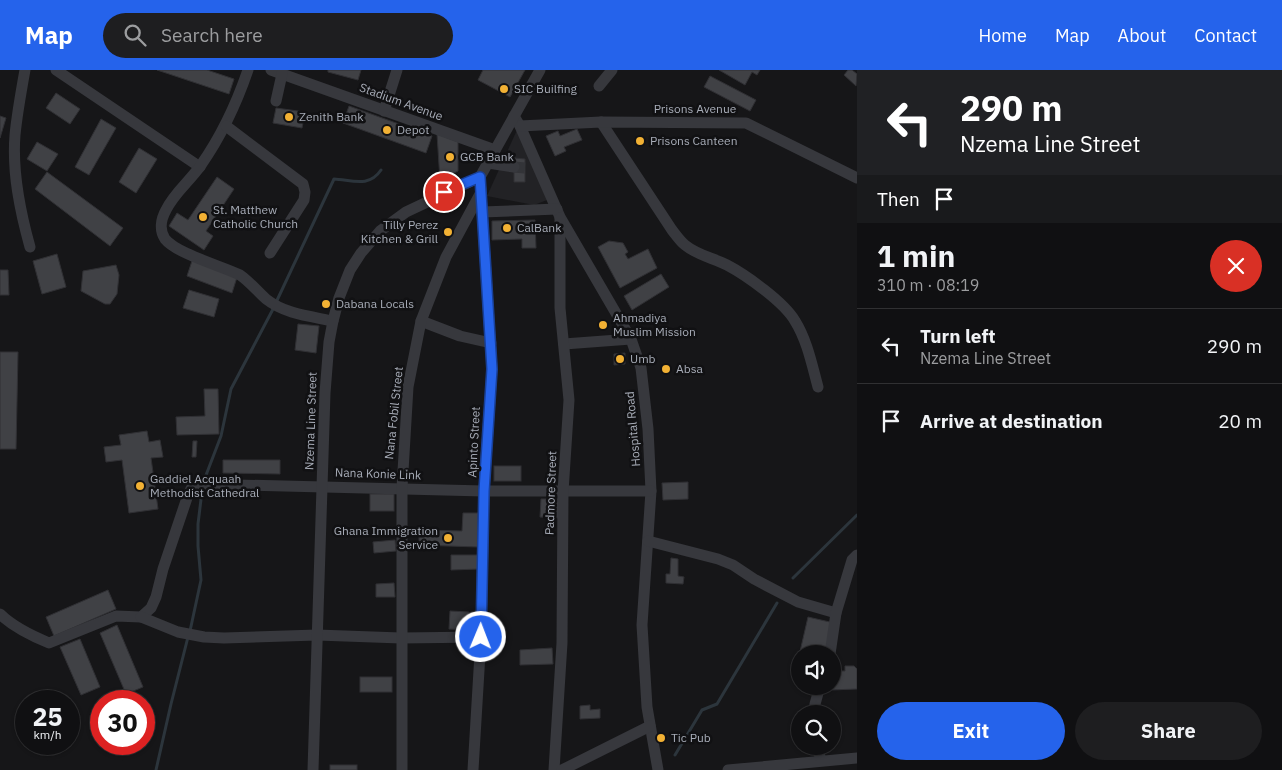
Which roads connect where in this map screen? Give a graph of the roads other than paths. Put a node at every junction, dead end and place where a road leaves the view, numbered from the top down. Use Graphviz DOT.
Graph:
graph roads {
  1 [pos="25,70"];
  2 [pos="56,70"];
  3 [pos="248,70"];
  4 [pos="270,70"];
  5 [pos="397,70"];
  6 [pos="540,70"];
  7 [pos="612,70"];
  8 [pos="282,74"];
  9 [pos="599,86"];
  10 [pos="276,101"];
  11 [pos="384,111"];
  12 [pos="514,116"];
  13 [pos="601,122"];
  14 [pos="226,126"];
  15 [pos="520,126"];
  16 [pos="494,150"];
  17 [pos="488,163"];
  18 [pos="537,165"];
  19 [pos="200,167"];
  20 [pos="480,177"];
  21 [pos="857,178"];
  22 [pos="481,193"];
  23 [pos="482,212"];
  24 [pos="558,213"];
  25 [pos="30,247"];
  26 [pos="270,253"];
  27 [pos="332,321"];
  28 [pos="421,321"];
  29 [pos="631,339"];
  30 [pos="491,343"];
  31 [pos="564,344"];
  32 [pos="818,387"];
  33 [pos="322,486"];
  34 [pos="402,488"];
  35 [pos="484,491"];
  36 [pos="651,491"];
  37 [pos="563,492"];
  38 [pos="648,541"];
  39 [pos="857,555"];
  40 [pos="836,613"];
  41 [pos="0,614"];
  42 [pos="141,617"];
  43 [pos="317,635"];
  44 [pos="481,637"];
  45 [pos="401,638"];
  46 [pos="831,645"];
  47 [pos="650,726"];
  48 [pos="820,755"];
  49 [pos="857,758"];
  50 [pos="821,760"];
  51 [pos="794,767"];
  52 [pos="313,770"];
  53 [pos="402,770"];
  54 [pos="473,770"];
  55 [pos="554,770"];
  56 [pos="562,770"];
  57 [pos="658,770"];
  58 [pos="728,770"];
  1 -- 25 [label="street"];
  2 -- 19 [label="street"];
  3 -- 14 [label="street"];
  4 -- 8 [label="street, Stadium Avenue"];
  5 -- 11 [label="street"];
  6 -- 12 [label="street"];
  7 -- 9 [label="street"];
  8 -- 10 [label="street"];
  8 -- 11 [label="street, Stadium Avenue"];
  11 -- 16 [label="street, Stadium Avenue"];
  12 -- 15 [label="street, Hospital Road"];
  12 -- 16 [label="street"];
  13 -- 15 [label="street, Prisons Avenue"];
  13 -- 21 [label="street, Prisons Avenue"];
  13 -- 32 [label="street"];
  14 -- 19 [label="street"];
  14 -- 26 [label="street"];
  15 -- 18 [label="street, Hospital Road"];
  16 -- 17 [label="street"];
  17 -- 18 [label="street"];
  17 -- 20 [label="street"];
  18 -- 24 [label="street, Hospital Road"];
  19 -- 27 [label="street"];
  20 -- 22 [label="street, Apinto Street"];
  20 -- 27 [label="street, Nzema Line Street"];
  22 -- 23 [label="street, Apinto Street"];
  22 -- 28 [label="street, Nana Fobil Street"];
  23 -- 24 [label="street"];
  23 -- 30 [label="street, Apinto Street"];
  24 -- 29 [label="street, Hospital Road"];
  24 -- 31 [label="street, Padmore Street"];
  27 -- 33 [label="street, Nzema Line Street"];
  28 -- 30 [label="street"];
  28 -- 34 [label="street, Nana Fobil Street"];
  29 -- 31 [label="street"];
  29 -- 36 [label="street, Hospital Road"];
  30 -- 35 [label="street, Apinto Street"];
  31 -- 37 [label="street, Padmore Street"];
  33 -- 34 [label="street, Nana Konie Link"];
  33 -- 42 [label="street, Nana Konie Link"];
  33 -- 43 [label="street, Nzema Line Street"];
  34 -- 35 [label="street, Nana Konie Link"];
  34 -- 45 [label="street, Nana Fobil Street"];
  35 -- 37 [label="street, Nana Konie Link"];
  35 -- 44 [label="street, Apinto Street"];
  36 -- 37 [label="street, Nana Konie Link"];
  36 -- 38 [label="street, Hospital Road"];
  37 -- 55 [label="street, Padmore Street"];
  38 -- 40 [label="street"];
  38 -- 47 [label="street, Hospital Road"];
  39 -- 40 [label="street"];
  40 -- 46 [label="street"];
  41 -- 42 [label="street"];
  42 -- 43 [label="street"];
  43 -- 45 [label="street"];
  43 -- 52 [label="street, Nzema Line Street"];
  44 -- 45 [label="street"];
  44 -- 54 [label="street, Apinto Street"];
  45 -- 53 [label="street, Nana Fobil Street"];
  47 -- 56 [label="street"];
  47 -- 57 [label="street, Hospital Road"];
  48 -- 50 [label="street"];
  49 -- 50 [label="street"];
  50 -- 51 [label="street"];
  51 -- 58 [label="street"];
}
